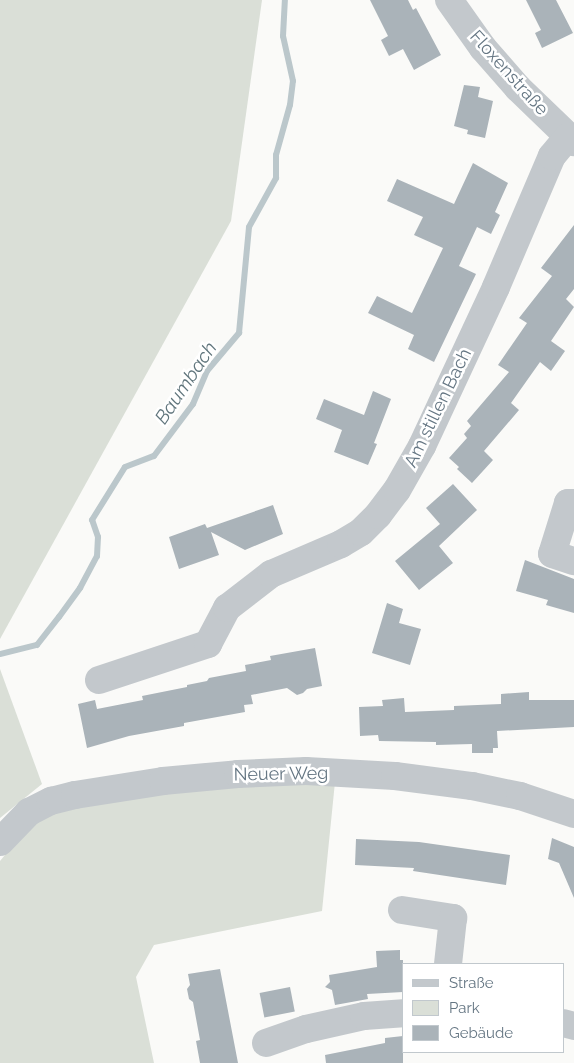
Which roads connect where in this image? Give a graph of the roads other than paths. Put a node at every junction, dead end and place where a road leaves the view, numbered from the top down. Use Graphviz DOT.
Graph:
graph roads {
  1 [pos="449,0"];
  2 [pos="571,139"];
  3 [pos="574,503"];
  4 [pos="574,561"];
  5 [pos="99,680"];
  6 [pos="574,814"];
  7 [pos="0,842"];
  8 [pos="402,910"];
  9 [pos="448,963"];
  10 [pos="402,1013"];
  11 [pos="266,1043"];
  1 -- 2 [label="street, Floxenstraße"];
  2 -- 5 [label="street, Am stillen Bach"];
  3 -- 4 [label="street"];
  6 -- 7 [label="street, Neuer Weg"];
  8 -- 9 [label="street"];
  10 -- 11 [label="street"];
}
